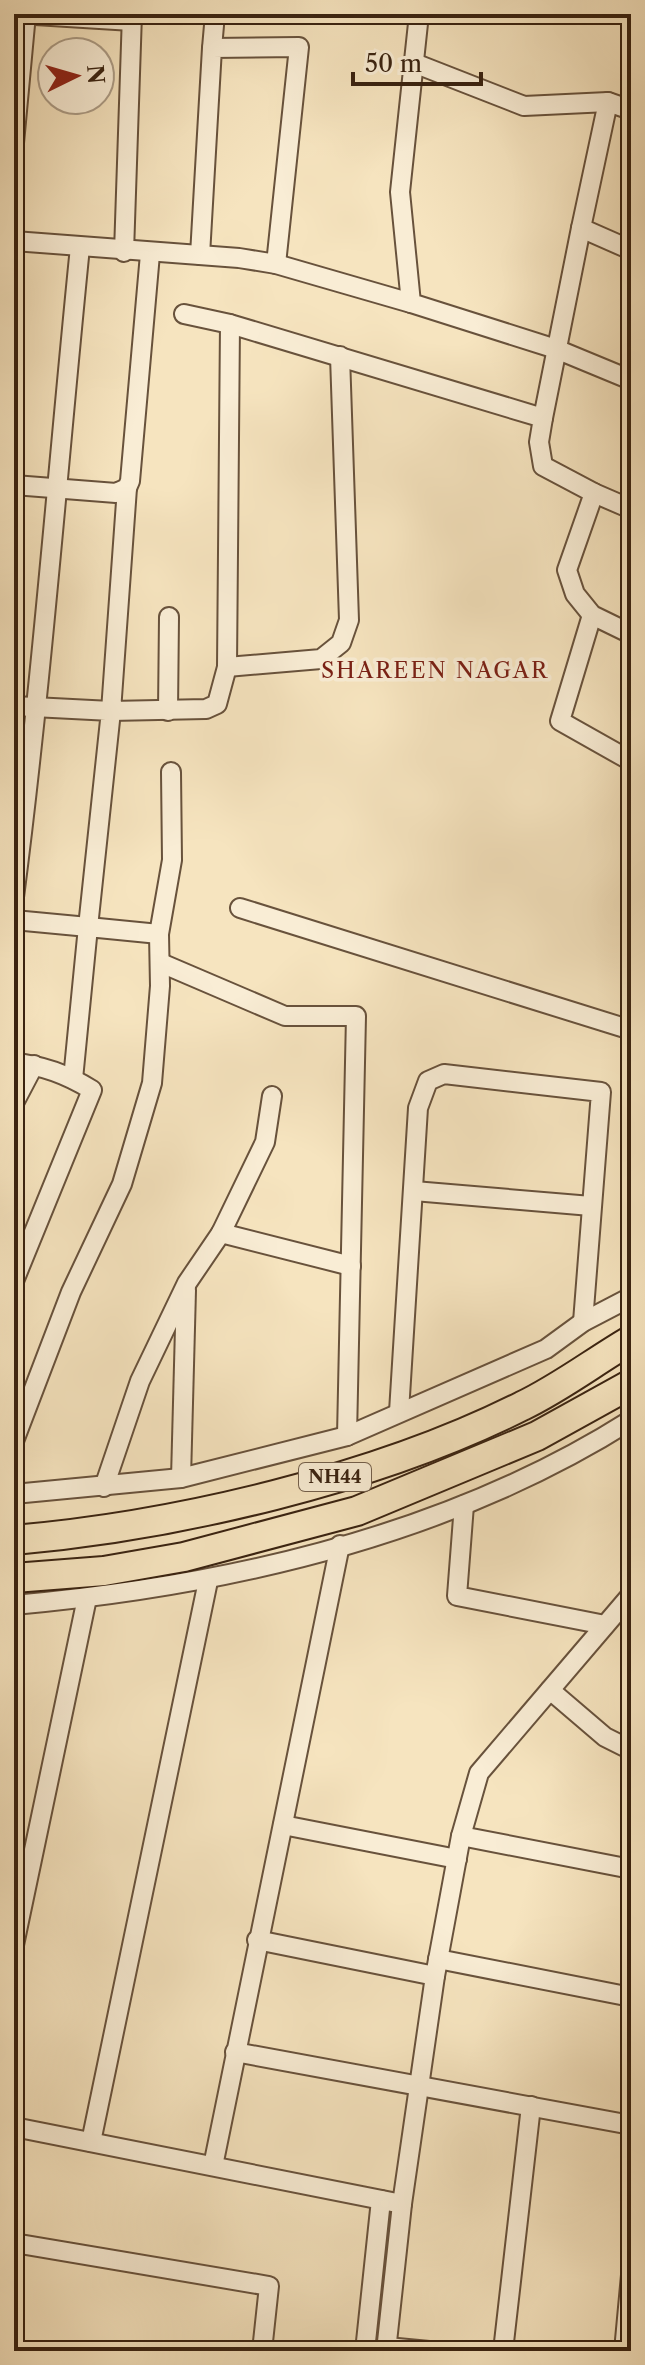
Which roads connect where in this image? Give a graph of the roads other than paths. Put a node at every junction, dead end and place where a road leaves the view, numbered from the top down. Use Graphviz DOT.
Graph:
graph roads {
  1 [pos="19,14"];
  2 [pos="26,14"];
  3 [pos="215,14"];
  4 [pos="419,14"];
  5 [pos="132,18"];
  6 [pos="212,48"];
  7 [pos="414,63"];
  8 [pos="608,102"];
  9 [pos="631,110"];
  10 [pos="14,143"];
  11 [pos="581,228"];
  12 [pos="14,241"];
  13 [pos="80,247"];
  14 [pos="631,250"];
  15 [pos="124,252"];
  16 [pos="150,254"];
  17 [pos="200,255"];
  18 [pos="276,264"];
  19 [pos="411,303"];
  20 [pos="184,314"];
  21 [pos="230,324"];
  22 [pos="556,349"];
  23 [pos="340,356"];
  24 [pos="631,380"];
  25 [pos="543,418"];
  26 [pos="14,485"];
  27 [pos="127,488"];
  28 [pos="55,489"];
  29 [pos="594,493"];
  30 [pos="631,509"];
  31 [pos="592,615"];
  32 [pos="169,617"];
  33 [pos="631,634"];
  34 [pos="227,667"];
  35 [pos="14,706"];
  36 [pos="39,708"];
  37 [pos="111,711"];
  38 [pos="168,711"];
  39 [pos="631,761"];
  40 [pos="171,772"];
  41 [pos="14,897"];
  42 [pos="240,908"];
  43 [pos="14,920"];
  44 [pos="88,927"];
  45 [pos="159,934"];
  46 [pos="161,963"];
  47 [pos="631,1030"];
  48 [pos="14,1063"];
  49 [pos="34,1065"];
  50 [pos="73,1079"];
  51 [pos="272,1096"];
  52 [pos="14,1103"];
  53 [pos="414,1191"];
  54 [pos="591,1206"];
  55 [pos="221,1233"];
  56 [pos="351,1266"];
  57 [pos="14,1281"];
  58 [pos="187,1283"];
  59 [pos="631,1297"];
  60 [pos="583,1322"];
  61 [pos="631,1340"];
  62 [pos="631,1384"];
  63 [pos="399,1412"];
  64 [pos="631,1420"];
  65 [pos="347,1436"];
  66 [pos="14,1441"];
  67 [pos="181,1478"];
  68 [pos="104,1487"];
  69 [pos="14,1494"];
  70 [pos="464,1505"];
  71 [pos="14,1540"];
  72 [pos="340,1545"];
  73 [pos="14,1578"];
  74 [pos="208,1581"];
  75 [pos="631,1595"];
  76 [pos="87,1598"];
  77 [pos="14,1605"];
  78 [pos="605,1625"];
  79 [pos="550,1690"];
  80 [pos="631,1750"];
  81 [pos="283,1825"];
  82 [pos="461,1836"];
  83 [pos="457,1859"];
  84 [pos="631,1869"];
  85 [pos="257,1940"];
  86 [pos="14,1945"];
  87 [pos="436,1968"];
  88 [pos="631,1997"];
  89 [pos="235,2052"];
  90 [pos="420,2087"];
  91 [pos="531,2106"];
  92 [pos="631,2125"];
  93 [pos="14,2127"];
  94 [pos="91,2142"];
  95 [pos="213,2166"];
  96 [pos="381,2200"];
  97 [pos="402,2204"];
  98 [pos="14,2243"];
  99 [pos="631,2275"];
  100 [pos="387,2349"];
  101 [pos="262,2351"];
  102 [pos="365,2351"];
  103 [pos="429,2351"];
  104 [pos="503,2351"];
  105 [pos="624,2351"];
  1 -- 2 [label="street"];
  2 -- 5 [label="street"];
  2 -- 10 [label="street"];
  3 -- 6 [label="street"];
  4 -- 7 [label="street"];
  5 -- 15 [label="street"];
  6 -- 17 [label="street"];
  6 -- 18 [label="street"];
  7 -- 8 [label="street"];
  7 -- 19 [label="street"];
  8 -- 9 [label="street"];
  8 -- 11 [label="street"];
  11 -- 14 [label="street"];
  11 -- 22 [label="street"];
  12 -- 13 [label="street"];
  13 -- 15 [label="street"];
  13 -- 28 [label="street"];
  15 -- 16 [label="street"];
  16 -- 17 [label="street"];
  16 -- 27 [label="street"];
  17 -- 18 [label="street"];
  18 -- 19 [label="street"];
  19 -- 22 [label="street"];
  20 -- 21 [label="street"];
  21 -- 23 [label="street"];
  21 -- 34 [label="street"];
  22 -- 24 [label="street"];
  22 -- 25 [label="street"];
  23 -- 25 [label="street"];
  23 -- 34 [label="street"];
  25 -- 29 [label="street"];
  26 -- 28 [label="street"];
  27 -- 28 [label="street"];
  27 -- 37 [label="street"];
  28 -- 36 [label="street"];
  29 -- 30 [label="street"];
  29 -- 31 [label="street"];
  31 -- 33 [label="street"];
  31 -- 39 [label="street"];
  32 -- 38 [label="street"];
  34 -- 38 [label="street"];
  35 -- 36 [label="street"];
  36 -- 37 [label="street"];
  36 -- 41 [label="street"];
  37 -- 38 [label="street"];
  37 -- 44 [label="street"];
  40 -- 45 [label="street"];
  42 -- 47 [label="street"];
  43 -- 44 [label="street"];
  44 -- 45 [label="street"];
  44 -- 50 [label="street"];
  45 -- 46 [label="street"];
  46 -- 56 [label="street"];
  46 -- 66 [label="street"];
  48 -- 49 [label="street"];
  49 -- 50 [label="street"];
  49 -- 52 [label="street"];
  50 -- 57 [label="street"];
  51 -- 55 [label="street"];
  53 -- 54 [label="street"];
  53 -- 54 [label="street"];
  53 -- 63 [label="street"];
  54 -- 60 [label="street"];
  55 -- 56 [label="street"];
  55 -- 58 [label="street"];
  56 -- 65 [label="street"];
  58 -- 67 [label="street"];
  58 -- 68 [label="street"];
  59 -- 60 [label="street"];
  60 -- 63 [label="street"];
  61 -- 71 [label="highway, NH44"];
  62 -- 73 [label="highway, NH44"];
  63 -- 65 [label="street"];
  64 -- 70 [label="street"];
  65 -- 67 [label="street"];
  67 -- 68 [label="street"];
  68 -- 69 [label="street"];
  70 -- 72 [label="street"];
  70 -- 78 [label="street"];
  72 -- 74 [label="street"];
  72 -- 81 [label="street"];
  74 -- 76 [label="street"];
  74 -- 94 [label="street"];
  75 -- 78 [label="street"];
  76 -- 77 [label="street"];
  76 -- 86 [label="street"];
  78 -- 79 [label="street"];
  79 -- 80 [label="street"];
  79 -- 82 [label="street"];
  81 -- 83 [label="street"];
  81 -- 85 [label="street"];
  82 -- 83 [label="street"];
  82 -- 84 [label="street"];
  83 -- 87 [label="street"];
  85 -- 87 [label="street"];
  85 -- 89 [label="street"];
  87 -- 88 [label="street"];
  87 -- 90 [label="street"];
  89 -- 90 [label="street"];
  89 -- 95 [label="street"];
  90 -- 91 [label="street"];
  90 -- 97 [label="street"];
  91 -- 92 [label="street"];
  91 -- 104 [label="street"];
  93 -- 94 [label="street"];
  94 -- 95 [label="street"];
  95 -- 96 [label="street"];
  96 -- 97 [label="street"];
  96 -- 102 [label="street"];
  97 -- 100 [label="street"];
  98 -- 101 [label="street"];
  99 -- 105 [label="street"];
  100 -- 103 [label="street"];
}
